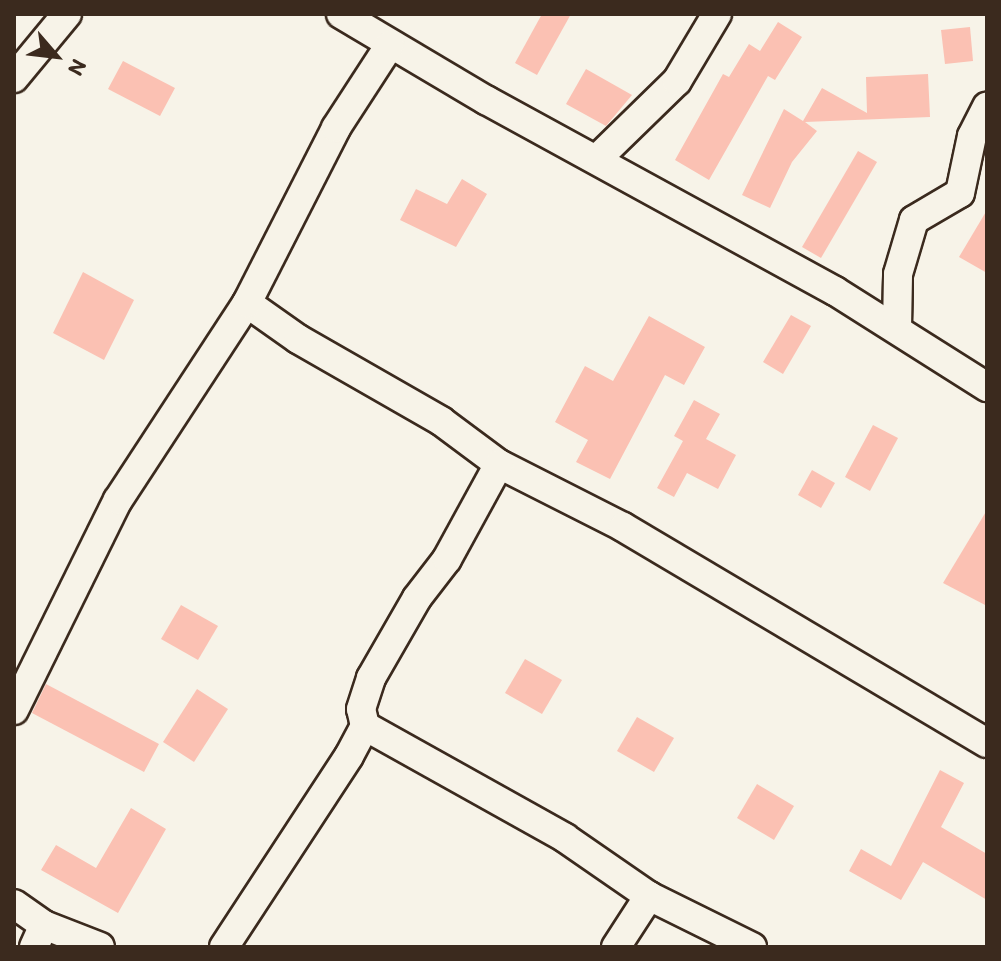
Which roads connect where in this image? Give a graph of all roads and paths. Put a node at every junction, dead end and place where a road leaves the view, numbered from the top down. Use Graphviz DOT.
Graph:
graph roads {
  1 [pos="67,14"];
  2 [pos="341,14"];
  3 [pos="717,14"];
  4 [pos="390,45"];
  5 [pos="14,78"];
  6 [pos="987,107"];
  7 [pos="599,157"];
  8 [pos="247,303"];
  9 [pos="897,328"];
  10 [pos="987,387"];
  11 [pos="499,464"];
  12 [pos="14,710"];
  13 [pos="365,726"];
  14 [pos="987,743"];
  15 [pos="649,896"];
  16 [pos="14,904"];
  17 [pos="39,936"];
  18 [pos="100,947"];
  19 [pos="224,947"];
  20 [pos="616,947"];
  21 [pos="752,947"];
  1 -- 5 [label="street"];
  2 -- 4 [label="street"];
  3 -- 7 [label="street"];
  4 -- 7 [label="street"];
  4 -- 8 [label="street"];
  6 -- 9 [label="street"];
  7 -- 9 [label="street"];
  8 -- 11 [label="street"];
  8 -- 12 [label="street"];
  9 -- 10 [label="street"];
  11 -- 13 [label="street"];
  11 -- 14 [label="street"];
  13 -- 15 [label="street"];
  13 -- 19 [label="street"];
  15 -- 20 [label="street"];
  15 -- 21 [label="street"];
  16 -- 17 [label="street"];
  17 -- 18 [label="street"];
}
